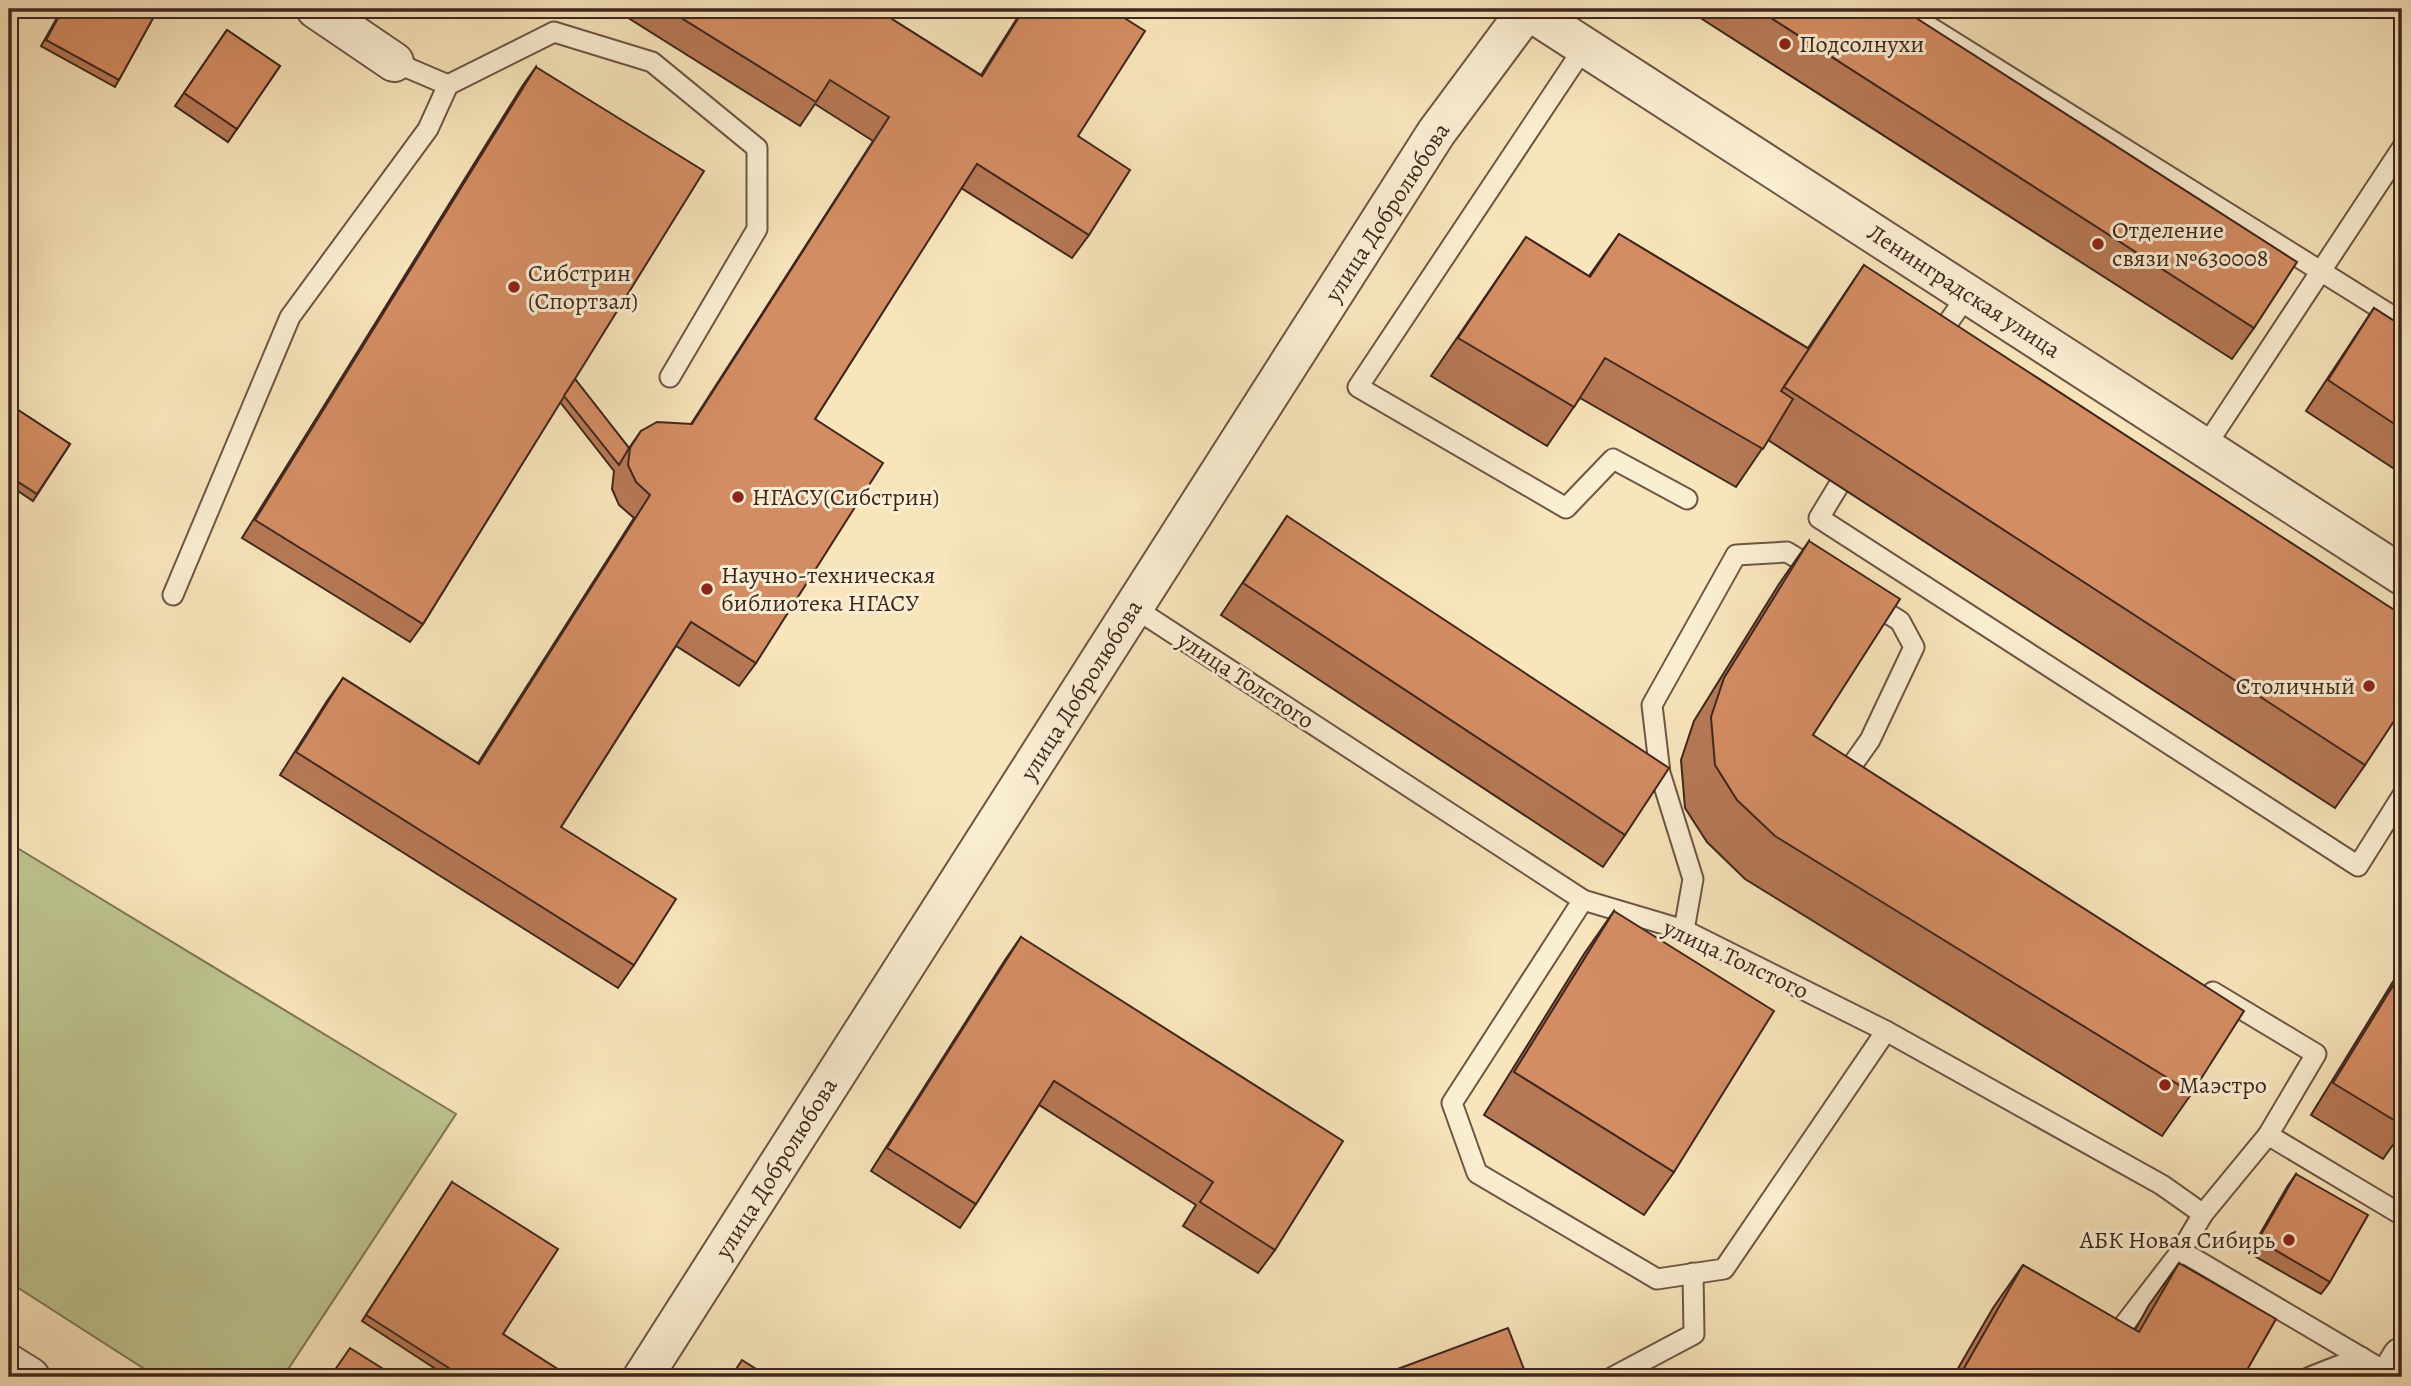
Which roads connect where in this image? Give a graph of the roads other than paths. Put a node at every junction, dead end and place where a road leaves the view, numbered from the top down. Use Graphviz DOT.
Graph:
graph roads {
  1 [pos="316,9"];
  2 [pos="1527,9"];
  3 [pos="1900,9"];
  4 [pos="1584,46"];
  5 [pos="394,62"];
  6 [pos="447,85"];
  7 [pos="2402,148"];
  8 [pos="2321,272"];
  9 [pos="1968,294"];
  10 [pos="2402,322"];
  11 [pos="1926,355"];
  12 [pos="670,377"];
  13 [pos="2205,447"];
  14 [pos="1839,485"];
  15 [pos="1687,499"];
  16 [pos="2402,575"];
  17 [pos="1832,580"];
  18 [pos="1855,594"];
  19 [pos="173,595"];
  20 [pos="1133,607"];
  21 [pos="1883,792"];
  22 [pos="2402,796"];
  23 [pos="1583,900"];
  24 [pos="1684,930"];
  25 [pos="2199,983"];
  26 [pos="1886,1031"];
  27 [pos="2268,1135"];
  28 [pos="2203,1214"];
  29 [pos="2402,1215"];
  30 [pos="2181,1251"];
  31 [pos="1693,1273"];
  32 [pos="2097,1361"];
  33 [pos="9,1364"];
  34 [pos="2386,1367"];
  35 [pos="1627,1375"];
  36 [pos="30,1377"];
  37 [pos="643,1377"];
  38 [pos="2310,1377"];
  1 -- 5 [label="street"];
  2 -- 4 [label="street, Ленинградская улица"];
  2 -- 20 [label="street, улица Добролюбова"];
  3 -- 8 [label="lane"];
  4 -- 9 [label="street, Ленинградская улица"];
  4 -- 15 [label="lane"];
  5 -- 6 [label="lane"];
  6 -- 12 [label="lane"];
  6 -- 19 [label="lane"];
  7 -- 8 [label="lane"];
  8 -- 10 [label="lane"];
  8 -- 13 [label="lane"];
  9 -- 11 [label="lane"];
  9 -- 13 [label="street, Ленинградская улица"];
  13 -- 16 [label="street, Ленинградская улица"];
  14 -- 22 [label="lane"];
  17 -- 24 [label="lane"];
  18 -- 21 [label="lane"];
  20 -- 23 [label="lane, улица Толстого"];
  20 -- 37 [label="street, улица Добролюбова"];
  23 -- 24 [label="lane, улица Толстого"];
  23 -- 31 [label="lane"];
  24 -- 26 [label="lane, улица Толстого"];
  25 -- 27 [label="lane"];
  26 -- 28 [label="lane, улица Толстого"];
  26 -- 31 [label="lane"];
  27 -- 28 [label="lane"];
  27 -- 29 [label="lane"];
  28 -- 30 [label="lane"];
  30 -- 32 [label="lane"];
  30 -- 34 [label="lane"];
  31 -- 35 [label="lane"];
  33 -- 36 [label="street"];
  34 -- 38 [label="lane"];
}
